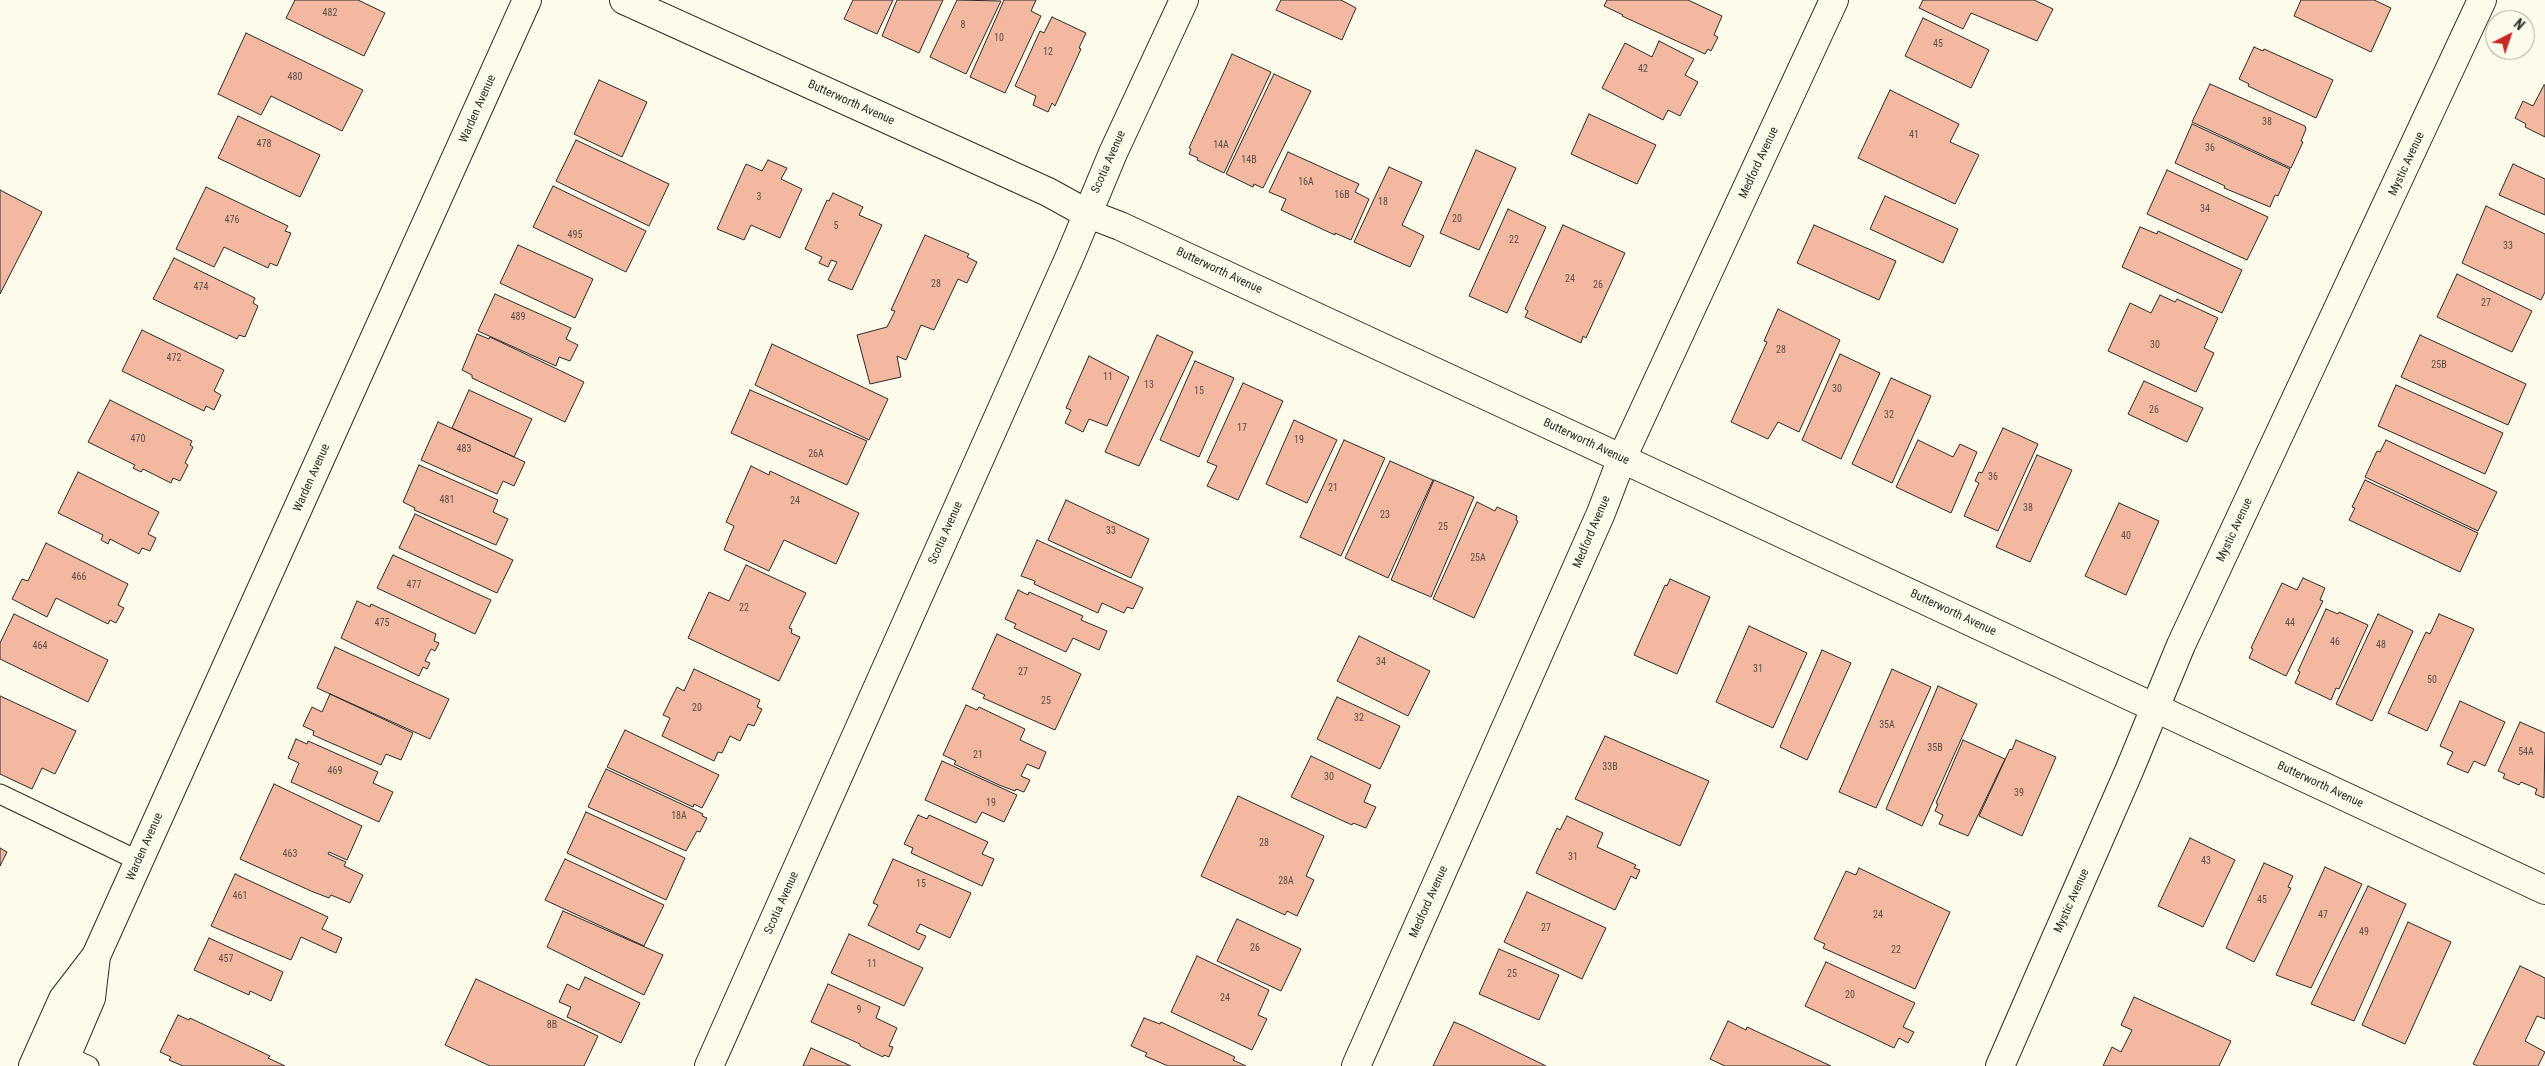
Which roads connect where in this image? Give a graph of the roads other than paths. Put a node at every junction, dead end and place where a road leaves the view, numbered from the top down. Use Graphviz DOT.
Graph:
graph roads {
  1 [pos="527,0"];
  2 [pos="624,0"];
  3 [pos="1184,0"];
  4 [pos="1834,0"];
  5 [pos="2482,0"];
  6 [pos="1086,213"];
  7 [pos="1622,458"];
  8 [pos="2155,707"];
  9 [pos="0,794"];
  10 [pos="139,861"];
  11 [pos="2545,890"];
  12 [pos="96,956"];
  13 [pos="73,1063"];
  14 [pos="33,1066"];
  15 [pos="709,1066"];
  16 [pos="1356,1066"];
  17 [pos="2000,1066"];
  1 -- 10 [label="street, Warden Avenue"];
  2 -- 6 [label="street, Butterworth Avenue"];
  3 -- 6 [label="street, Scotia Avenue"];
  4 -- 7 [label="street, Medford Avenue"];
  5 -- 8 [label="street, Mystic Avenue"];
  6 -- 7 [label="street, Butterworth Avenue"];
  6 -- 15 [label="street, Scotia Avenue"];
  7 -- 8 [label="street, Butterworth Avenue"];
  7 -- 16 [label="street, Medford Avenue"];
  8 -- 11 [label="street, Butterworth Avenue"];
  8 -- 17 [label="street, Mystic Avenue"];
  9 -- 10 [label="lane"];
  10 -- 12 [label="street, Warden Avenue"];
  12 -- 13 [label="street, Warden Avenue"];
  12 -- 14 [label="street, Warden Avenue"];
}
